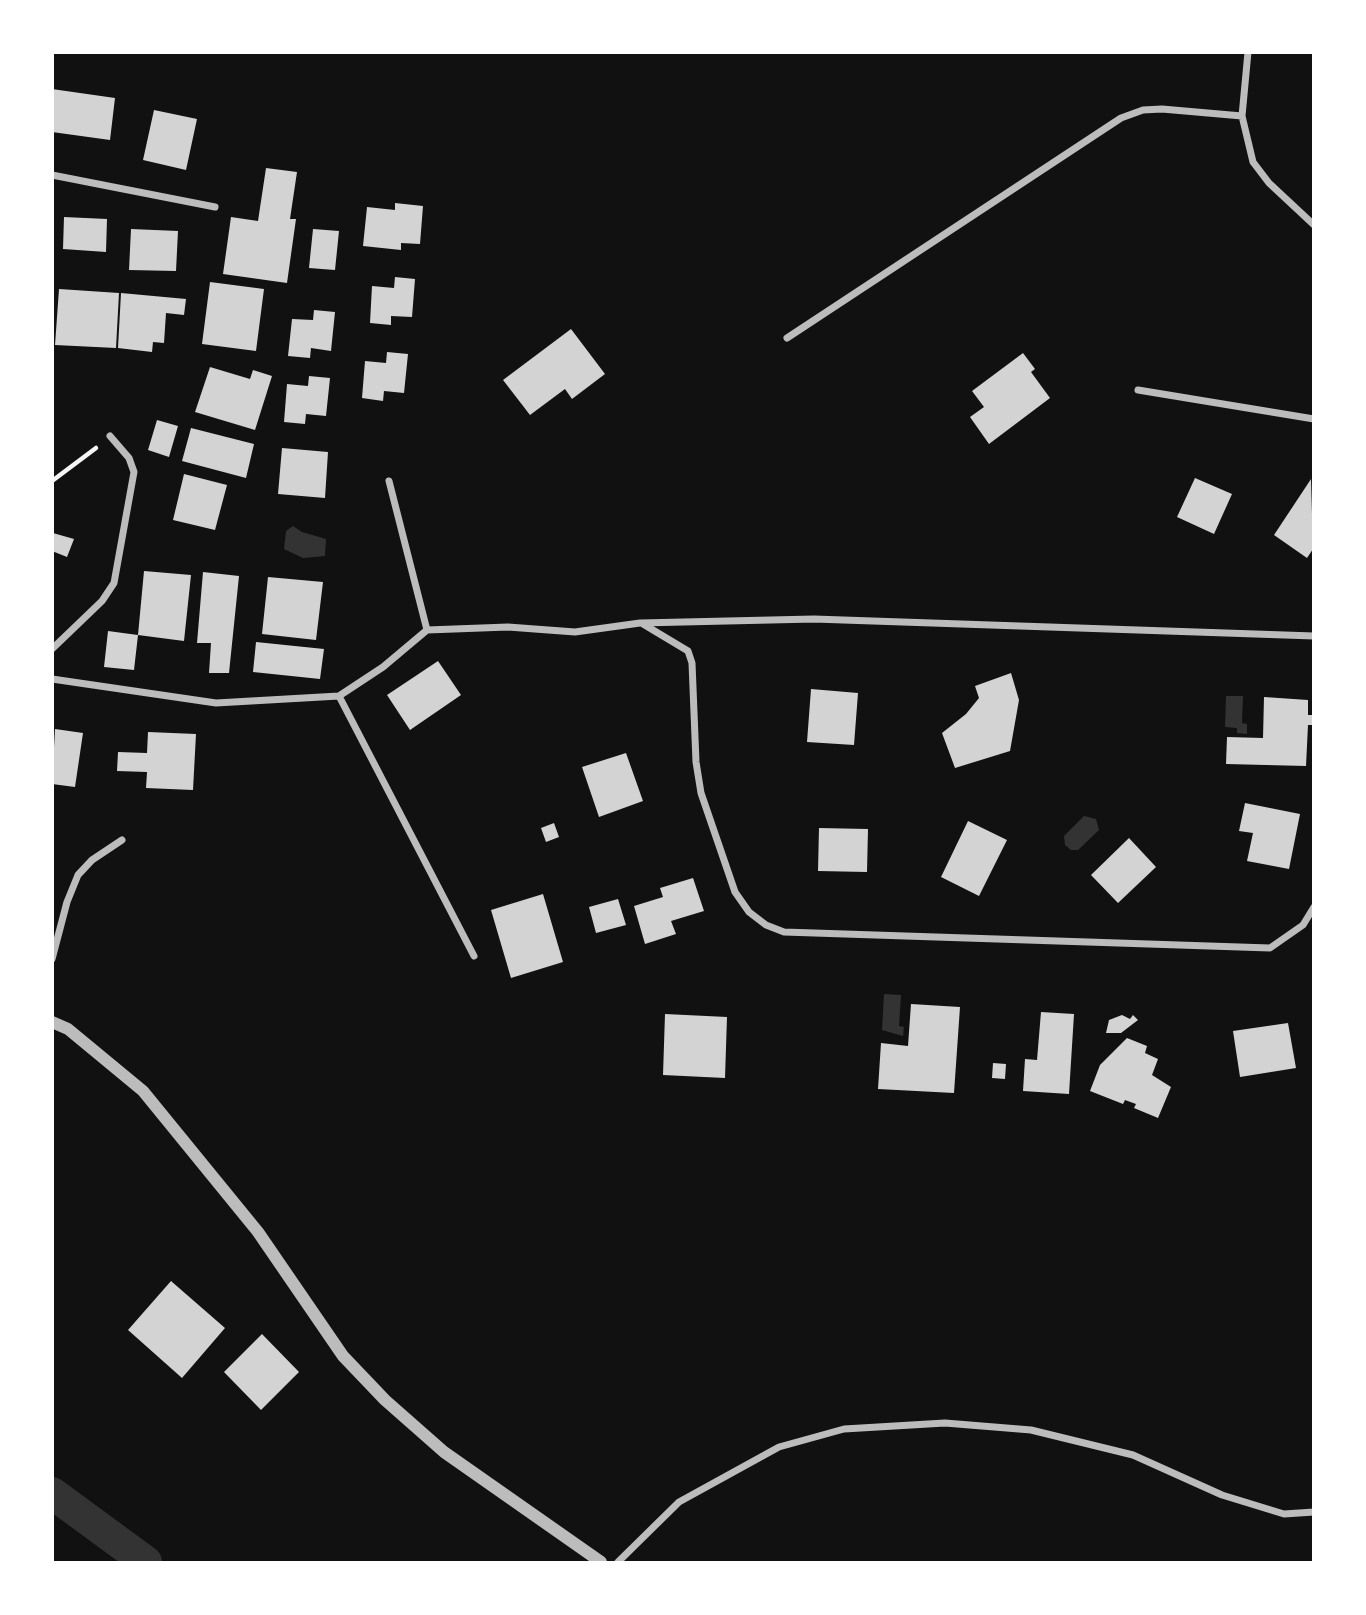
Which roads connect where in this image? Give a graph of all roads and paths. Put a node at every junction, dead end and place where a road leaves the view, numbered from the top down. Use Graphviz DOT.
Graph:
graph roads {
  1 [pos="1248,52"];
  2 [pos="1242,116"];
  3 [pos="52,175"];
  4 [pos="215,207"];
  5 [pos="1314,225"];
  6 [pos="787,338"];
  7 [pos="1138,390"];
  8 [pos="1314,419"];
  9 [pos="110,436"];
  10 [pos="52,481"];
  11 [pos="389,481"];
  12 [pos="640,622"];
  13 [pos="427,630"];
  14 [pos="1314,636"];
  15 [pos="52,649"];
  16 [pos="52,679"];
  17 [pos="340,696"];
  18 [pos="122,840"];
  19 [pos="1314,906"];
  20 [pos="474,956"];
  21 [pos="52,959"];
  22 [pos="52,1022"];
  23 [pos="1314,1511"];
  24 [pos="601,1563"];
  25 [pos="618,1563"];
  1 -- 2 [label="street"];
  2 -- 5 [label="street"];
  2 -- 6 [label="street"];
  3 -- 4 [label="street"];
  7 -- 8 [label="street"];
  9 -- 10 [label="path"];
  9 -- 15 [label="street"];
  11 -- 13 [label="street"];
  12 -- 13 [label="street"];
  12 -- 14 [label="street"];
  12 -- 19 [label="street"];
  13 -- 17 [label="street"];
  16 -- 17 [label="street"];
  17 -- 20 [label="street"];
  18 -- 21 [label="street"];
  22 -- 24 [label="street"];
  23 -- 25 [label="street"];
}
